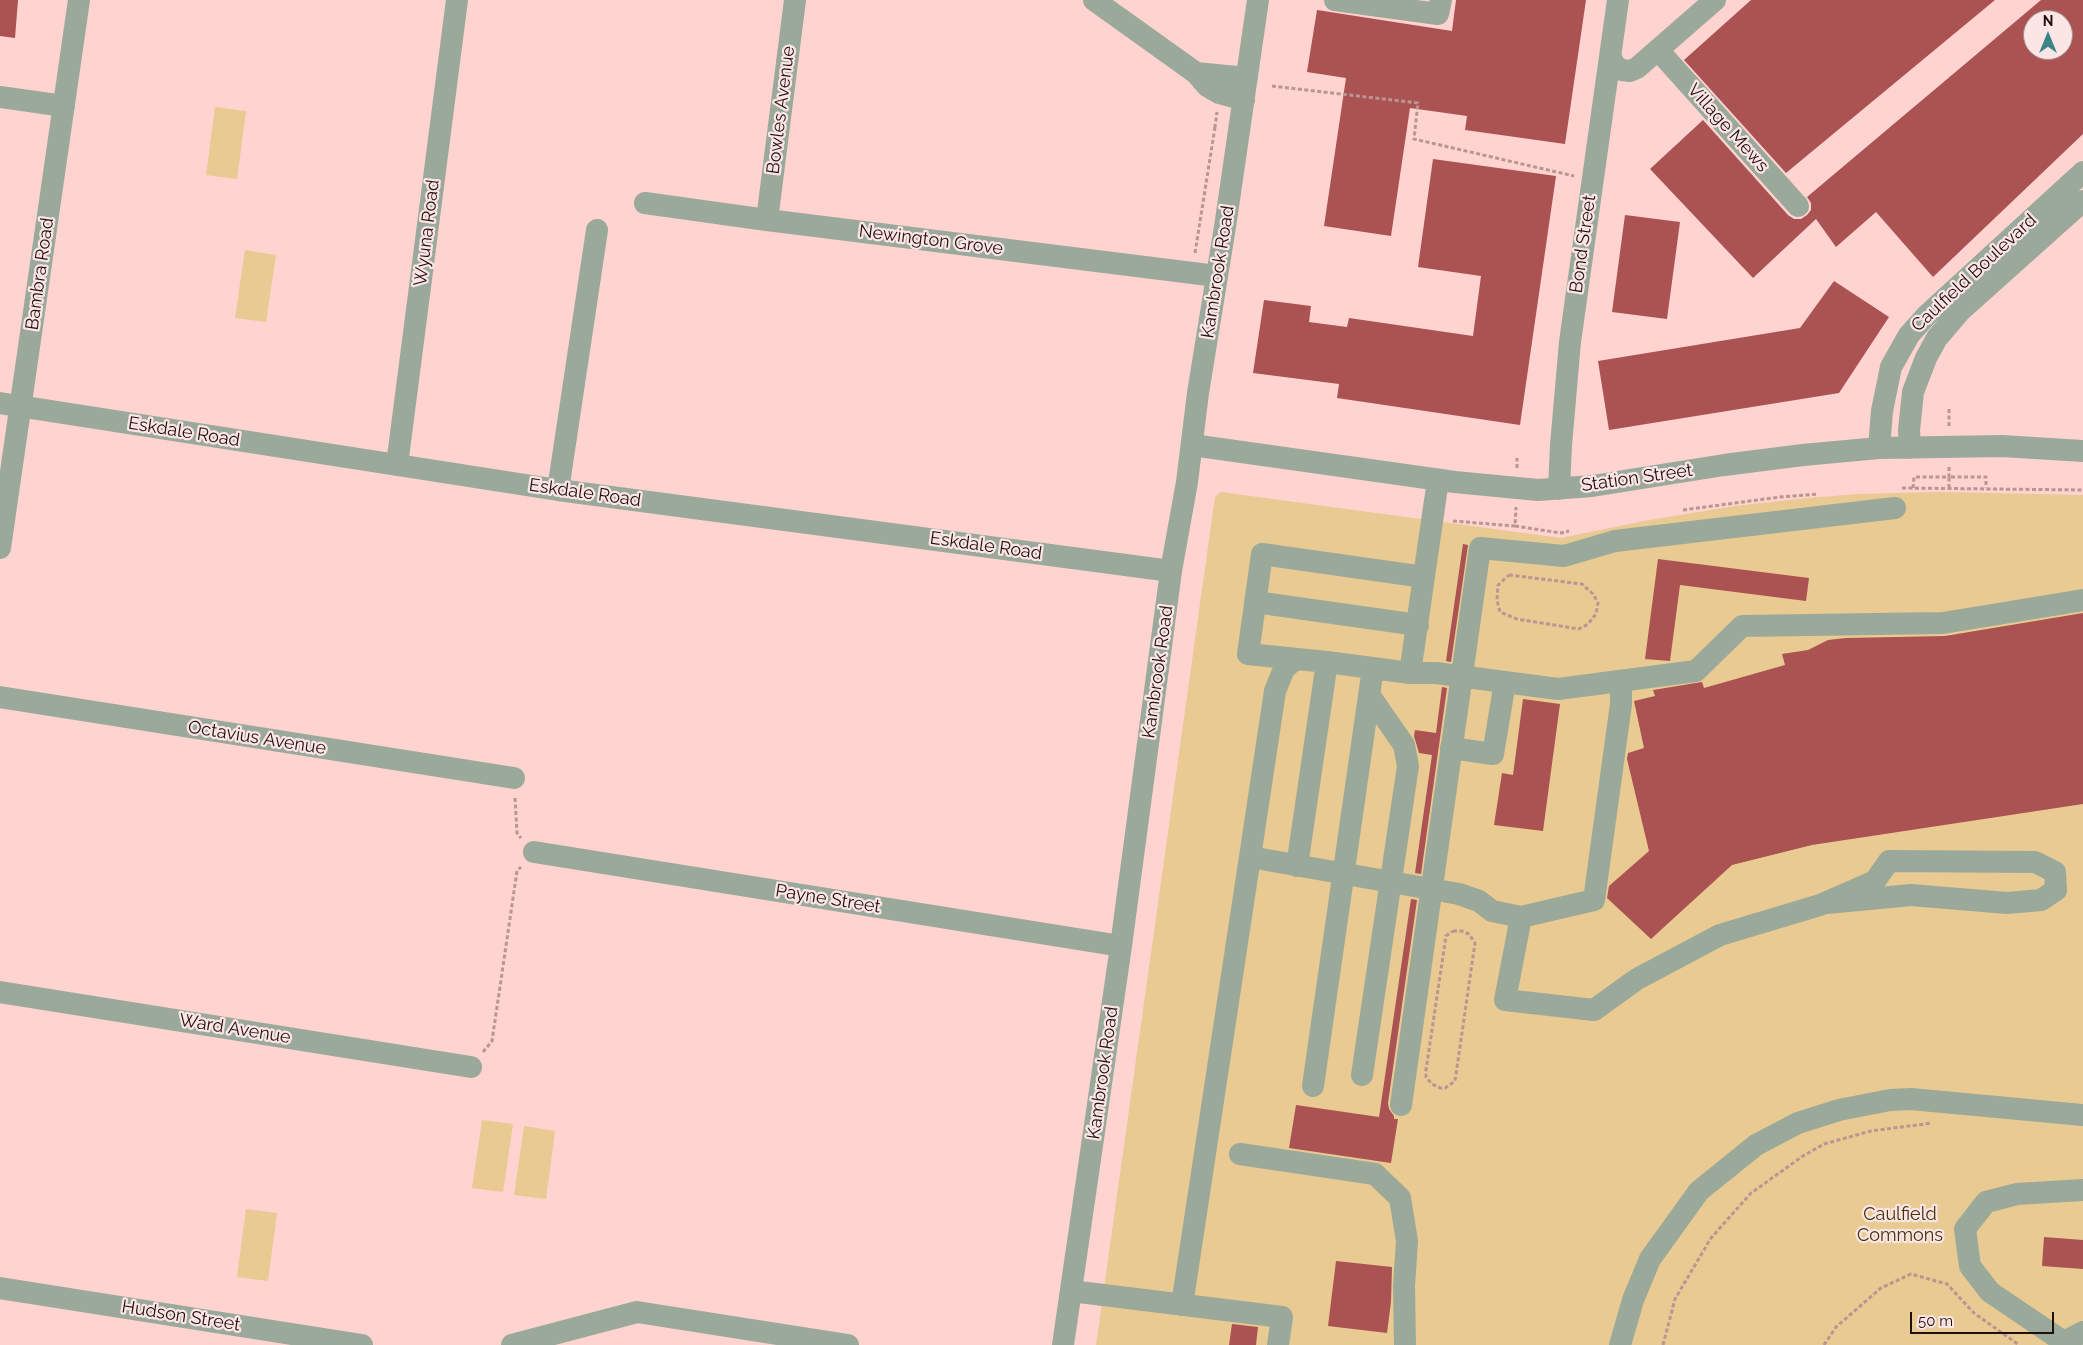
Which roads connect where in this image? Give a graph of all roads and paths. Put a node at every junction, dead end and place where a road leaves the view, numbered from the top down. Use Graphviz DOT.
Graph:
graph roads {
  1 [pos="79,0"];
  2 [pos="457,0"];
  3 [pos="795,0"];
  4 [pos="1094,0"];
  5 [pos="1258,0"];
  6 [pos="1335,0"];
  7 [pos="1440,0"];
  8 [pos="1618,0"];
  9 [pos="1714,0"];
  10 [pos="1658,50"];
  11 [pos="1611,57"];
  12 [pos="1196,72"];
  13 [pos="1247,78"];
  14 [pos="1272,86"];
  15 [pos="0,97"];
  16 [pos="1244,100"];
  17 [pos="64,106"];
  18 [pos="1215,127"];
  19 [pos="2083,172"];
  20 [pos="1593,177"];
  21 [pos="2083,201"];
  22 [pos="645,203"];
  23 [pos="1798,206"];
  24 [pos="767,220"];
  25 [pos="598,230"];
  26 [pos="1192,273"];
  27 [pos="1217,276"];
  28 [pos="10,405"];
  29 [pos="1192,445"];
  30 [pos="1879,448"];
  31 [pos="1910,448"];
  32 [pos="2083,452"];
  33 [pos="1518,458"];
  34 [pos="396,465"];
  35 [pos="1438,480"];
  36 [pos="1949,488"];
  37 [pos="1986,488"];
  38 [pos="1517,489"];
  39 [pos="1559,489"];
  40 [pos="558,490"];
  41 [pos="1895,508"];
  42 [pos="1432,519"];
  43 [pos="0,548"];
  44 [pos="1171,571"];
  45 [pos="1424,577"];
  46 [pos="1550,580"];
  47 [pos="2083,600"];
  48 [pos="1254,602"];
  49 [pos="1418,625"];
  50 [pos="1294,660"];
  51 [pos="1327,662"];
  52 [pos="1373,668"];
  53 [pos="1410,673"];
  54 [pos="1461,677"];
  55 [pos="1621,681"];
  56 [pos="1505,682"];
  57 [pos="1370,696"];
  58 [pos="0,698"];
  59 [pos="1451,748"];
  60 [pos="514,778"];
  61 [pos="534,852"];
  62 [pos="1250,857"];
  63 [pos="1298,866"];
  64 [pos="1344,874"];
  65 [pos="1390,882"];
  66 [pos="1432,888"];
  67 [pos="1827,902"];
  68 [pos="1521,917"];
  69 [pos="1122,946"];
  70 [pos="0,992"];
  71 [pos="471,1067"];
  72 [pos="1362,1075"];
  73 [pos="1455,1081"];
  74 [pos="1314,1086"];
  75 [pos="1401,1105"];
  76 [pos="2083,1115"];
  77 [pos="1935,1122"];
  78 [pos="1240,1154"];
  79 [pos="2083,1190"];
  80 [pos="0,1288"];
  81 [pos="1071,1291"];
  82 [pos="1182,1305"];
  83 [pos="2070,1340"];
  84 [pos="362,1345"];
  85 [pos="512,1345"];
  86 [pos="848,1345"];
  87 [pos="1063,1345"];
  88 [pos="1278,1345"];
  89 [pos="1405,1345"];
  90 [pos="1620,1345"];
  91 [pos="1663,1345"];
  92 [pos="1824,1345"];
  93 [pos="2019,1345"];
  1 -- 17 [label="street, Bambra Road"];
  2 -- 34 [label="street, Wyuna Road"];
  3 -- 24 [label="street, Bowles Avenue"];
  4 -- 12 [label="street"];
  5 -- 13 [label="street, Kambrook Road"];
  6 -- 7 [label="street"];
  8 -- 11 [label="street, Bond Street"];
  9 -- 10 [label="street"];
  10 -- 11 [label="street"];
  10 -- 23 [label="street, Village Mews"];
  11 -- 20 [label="street, Bond Street"];
  12 -- 13 [label="street"];
  12 -- 16 [label="street"];
  13 -- 16 [label="street, Kambrook Road"];
  14 -- 20 [label="path"];
  15 -- 17 [label="street"];
  16 -- 27 [label="street, Kambrook Road"];
  17 -- 28 [label="street, Bambra Road"];
  18 -- 26 [label="path"];
  19 -- 30 [label="street, Caulfield Boulevard"];
  20 -- 39 [label="street, Bond Street"];
  21 -- 31 [label="street, Caulfield Boulevard"];
  22 -- 24 [label="street, Newington Grove"];
  24 -- 26 [label="street, Newington Grove"];
  25 -- 40 [label="street"];
  26 -- 27 [label="street, Newington Grove"];
  27 -- 29 [label="street, Kambrook Road"];
  28 -- 34 [label="street, Eskdale Road"];
  28 -- 43 [label="street, Bambra Road"];
  29 -- 35 [label="street, Station Street"];
  29 -- 44 [label="street, Kambrook Road"];
  30 -- 31 [label="street, Station Street"];
  30 -- 39 [label="street, Station Street"];
  31 -- 32 [label="street, Station Street"];
  33 -- 38 [label="path"];
  34 -- 40 [label="street, Eskdale Road"];
  35 -- 38 [label="street, Station Street"];
  35 -- 42 [label="street"];
  36 -- 37 [label="path"];
  38 -- 39 [label="street, Station Street"];
  38 -- 42 [label="path"];
  40 -- 44 [label="street, Eskdale Road"];
  41 -- 54 [label="street"];
  42 -- 45 [label="street"];
  44 -- 69 [label="street, Kambrook Road"];
  45 -- 48 [label="street"];
  45 -- 49 [label="street"];
  46 -- 46 [label="path"];
  47 -- 55 [label="street"];
  48 -- 49 [label="street"];
  48 -- 50 [label="street"];
  49 -- 53 [label="street"];
  50 -- 51 [label="street"];
  50 -- 62 [label="street"];
  51 -- 52 [label="street"];
  51 -- 63 [label="street"];
  52 -- 53 [label="street"];
  52 -- 57 [label="street"];
  53 -- 54 [label="street"];
  54 -- 56 [label="street"];
  54 -- 59 [label="street"];
  55 -- 56 [label="street"];
  55 -- 68 [label="street"];
  56 -- 59 [label="street"];
  57 -- 64 [label="street"];
  57 -- 65 [label="street"];
  58 -- 60 [label="street, Octavius Avenue"];
  59 -- 66 [label="street"];
  60 -- 61 [label="path"];
  61 -- 69 [label="street, Payne Street"];
  61 -- 71 [label="path"];
  62 -- 63 [label="street"];
  62 -- 82 [label="street"];
  63 -- 64 [label="street"];
  64 -- 65 [label="street"];
  64 -- 74 [label="street"];
  65 -- 66 [label="street"];
  65 -- 72 [label="street"];
  66 -- 68 [label="street"];
  66 -- 75 [label="street"];
  67 -- 67 [label="street"];
  67 -- 68 [label="street"];
  69 -- 81 [label="street, Kambrook Road"];
  70 -- 71 [label="street, Ward Avenue"];
  73 -- 73 [label="path"];
  76 -- 90 [label="street"];
  77 -- 91 [label="path"];
  78 -- 89 [label="street"];
  79 -- 83 [label="street"];
  80 -- 84 [label="street, Hudson Street"];
  81 -- 82 [label="street"];
  81 -- 87 [label="street, Kambrook Road"];
  82 -- 88 [label="street"];
  85 -- 86 [label="street"];
  92 -- 93 [label="path"];
}
